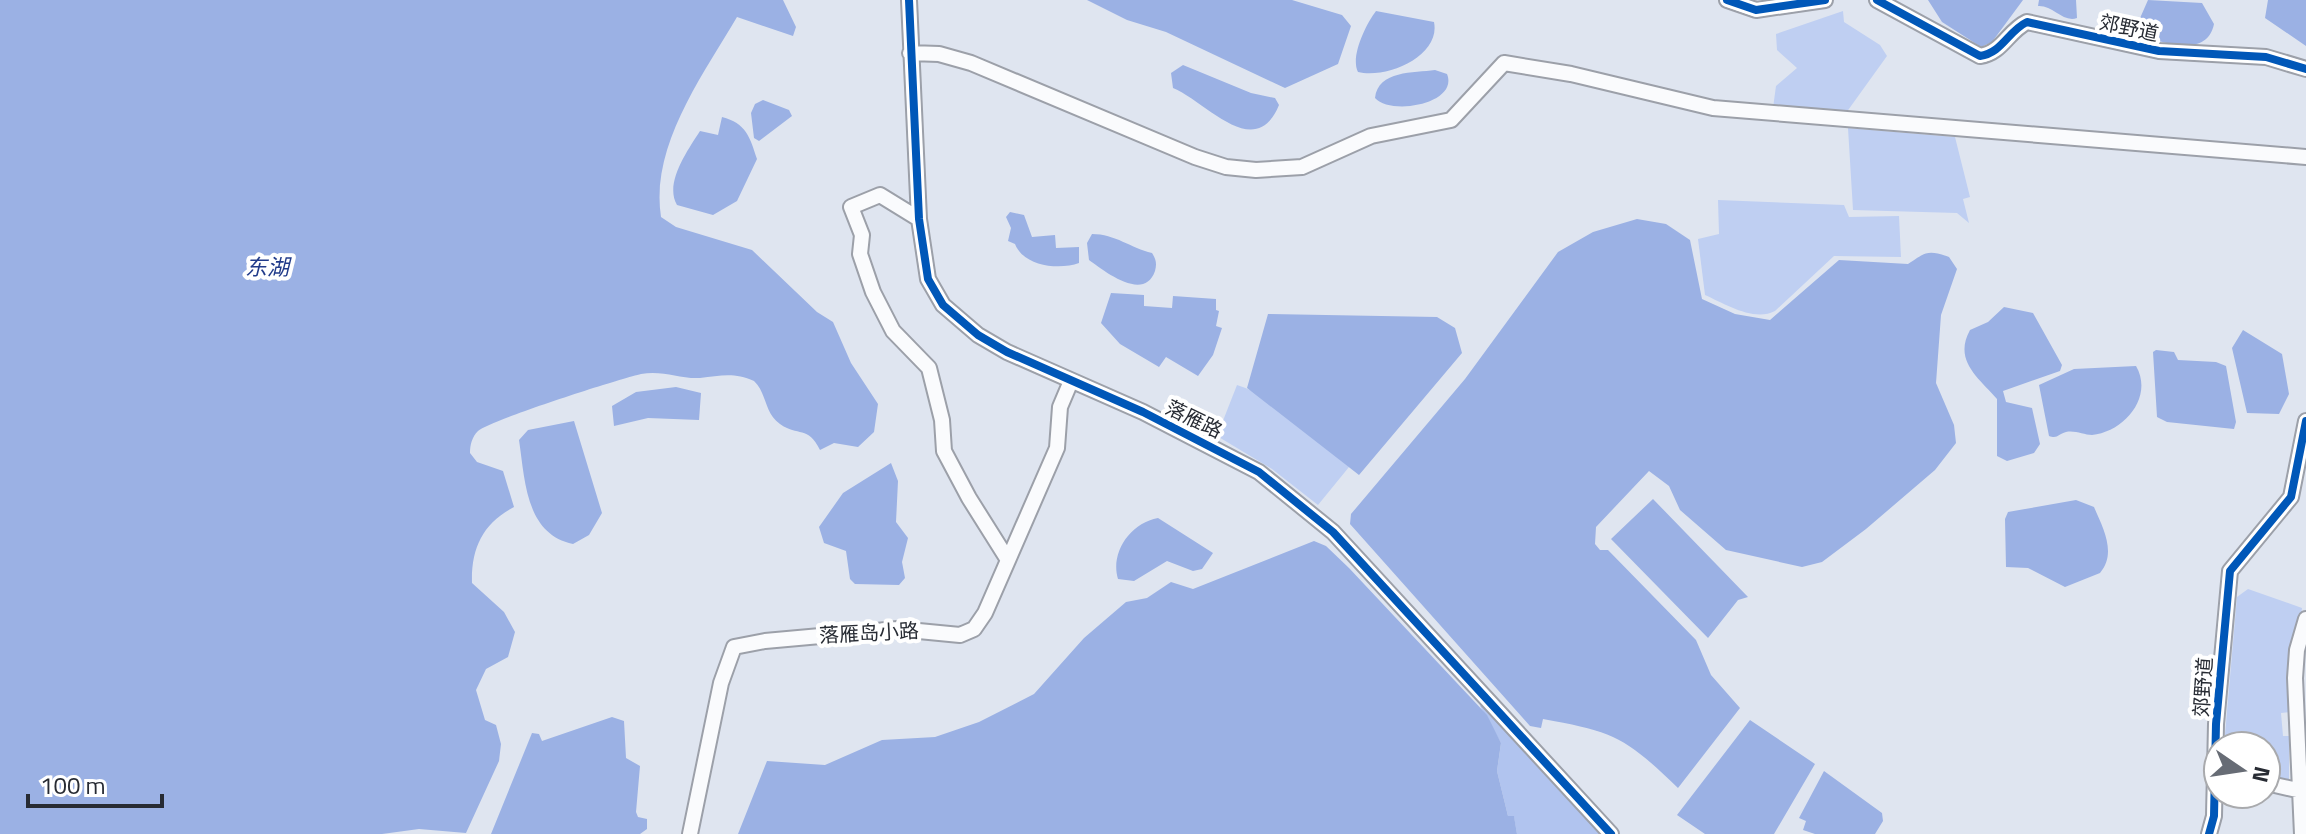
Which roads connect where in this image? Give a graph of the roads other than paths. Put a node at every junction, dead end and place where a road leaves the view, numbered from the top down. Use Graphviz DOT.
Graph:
graph roads {
  1 [pos="909,0"];
  2 [pos="1727,0"];
  3 [pos="1825,0"];
  4 [pos="1877,0"];
  5 [pos="910,53"];
  6 [pos="2306,69"];
  7 [pos="2306,157"];
  8 [pos="919,219"];
  9 [pos="1071,381"];
  10 [pos="2306,421"];
  11 [pos="1008,560"];
  12 [pos="2306,619"];
  13 [pos="2219,730"];
  14 [pos="2282,787"];
  15 [pos="2303,792"];
  16 [pos="2214,810"];
  17 [pos="690,834"];
  18 [pos="1611,834"];
  19 [pos="2209,834"];
  20 [pos="2302,834"];
  1 -- 5 [label="street, 落雁路"];
  2 -- 3 [label="street"];
  4 -- 6 [label="street, 郊野道"];
  5 -- 7 [label="street"];
  5 -- 8 [label="street, 落雁路"];
  8 -- 9 [label="street, 落雁路"];
  8 -- 11 [label="street"];
  9 -- 11 [label="street, 落雁岛小路"];
  9 -- 18 [label="street, 落雁路"];
  10 -- 13 [label="street, 郊野道"];
  11 -- 17 [label="street, 落雁岛小路"];
  12 -- 15 [label="street"];
  14 -- 15 [label="street"];
  15 -- 20 [label="street"];
  16 -- 19 [label="street, 郊野道"];
}
